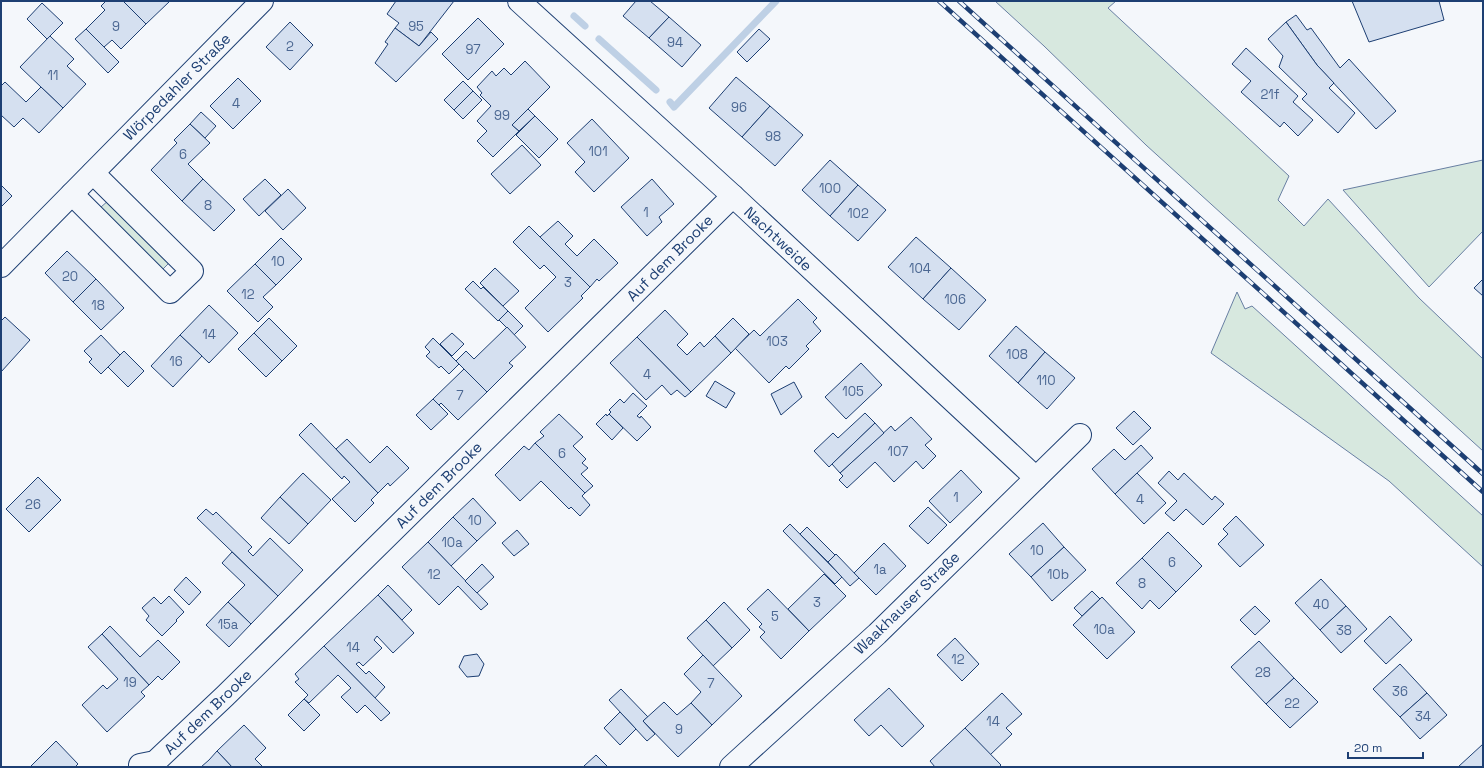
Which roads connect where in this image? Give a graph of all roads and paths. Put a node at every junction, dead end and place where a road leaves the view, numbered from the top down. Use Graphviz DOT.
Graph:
graph roads {
  1 [pos="262,1"];
  2 [pos="519,1"];
  3 [pos="93,173"];
  4 [pos="72,194"];
  5 [pos="733,196"];
  6 [pos="1,266"];
  7 [pos="1080,435"];
  8 [pos="1036,478"];
  9 [pos="140,765"];
  10 [pos="731,767"];
  1 -- 3 [label="street, Wörpedahler Straße"];
  2 -- 5 [label="street, Nachtweide"];
  3 -- 4 [label="street, Wörpedahler Straße"];
  3 -- 4 [label="street"];
  4 -- 6 [label="street, Wörpedahler Straße"];
  5 -- 8 [label="street, Nachtweide"];
  5 -- 9 [label="street, Auf dem Brooke"];
  7 -- 8 [label="street, Waakhauser Straße"];
  8 -- 10 [label="street, Waakhauser Straße"];
}
